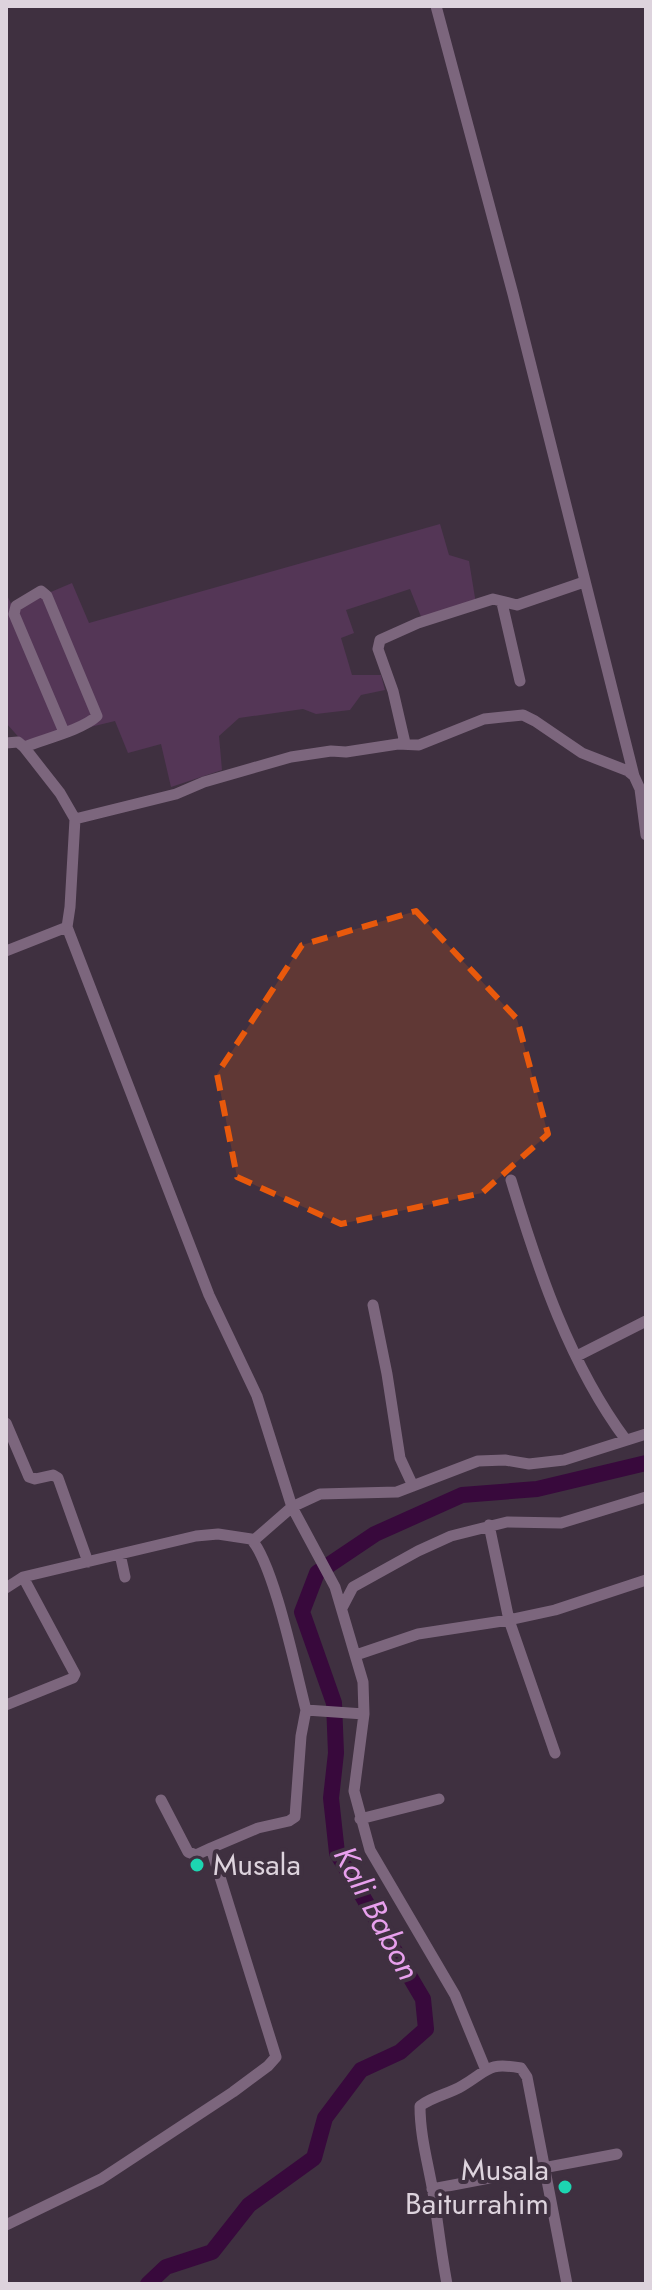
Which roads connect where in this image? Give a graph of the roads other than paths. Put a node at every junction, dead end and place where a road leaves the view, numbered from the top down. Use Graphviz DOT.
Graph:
graph roads {
  1 [pos="436,6"];
  2 [pos="584,582"];
  3 [pos="502,603"];
  4 [pos="520,681"];
  5 [pos="64,732"];
  6 [pos="8,740"];
  7 [pos="405,743"];
  8 [pos="24,747"];
  9 [pos="634,776"];
  10 [pos="644,799"];
  11 [pos="75,819"];
  12 [pos="646,835"];
  13 [pos="67,927"];
  14 [pos="6,951"];
  15 [pos="511,1180"];
  16 [pos="373,1305"];
  17 [pos="646,1321"];
  18 [pos="577,1356"];
  19 [pos="6,1423"];
  20 [pos="646,1434"];
  21 [pos="626,1440"];
  22 [pos="413,1486"];
  23 [pos="646,1497"];
  24 [pos="292,1507"];
  25 [pos="489,1525"];
  26 [pos="253,1541"];
  27 [pos="120,1554"];
  28 [pos="88,1562"];
  29 [pos="23,1577"];
  30 [pos="125,1577"];
  31 [pos="646,1580"];
  32 [pos="6,1588"];
  33 [pos="342,1609"];
  34 [pos="509,1620"];
  35 [pos="356,1655"];
  36 [pos="6,1705"];
  37 [pos="309,1710"];
  38 [pos="360,1714"];
  39 [pos="555,1753"];
  40 [pos="439,1799"];
  41 [pos="161,1800"];
  42 [pos="360,1819"];
  43 [pos="211,1848"];
  44 [pos="485,2068"];
  45 [pos="617,2154"];
  46 [pos="542,2166"];
  47 [pos="432,2189"];
  48 [pos="6,2225"];
  49 [pos="447,2284"];
  50 [pos="567,2284"];
  1 -- 2 [label="street"];
  2 -- 3 [label="street"];
  2 -- 9 [label="street"];
  3 -- 4 [label="street"];
  3 -- 7 [label="street"];
  5 -- 5 [label="street"];
  5 -- 8 [label="street"];
  6 -- 8 [label="street"];
  7 -- 9 [label="street"];
  7 -- 11 [label="street"];
  8 -- 11 [label="street"];
  9 -- 10 [label="street"];
  10 -- 12 [label="street"];
  11 -- 13 [label="street"];
  13 -- 14 [label="street"];
  13 -- 24 [label="street"];
  15 -- 18 [label="street"];
  16 -- 22 [label="street"];
  17 -- 18 [label="street"];
  18 -- 21 [label="street"];
  19 -- 28 [label="street"];
  20 -- 21 [label="street"];
  21 -- 22 [label="street"];
  22 -- 24 [label="street"];
  23 -- 25 [label="street"];
  24 -- 26 [label="street"];
  24 -- 33 [label="street"];
  25 -- 33 [label="street"];
  25 -- 34 [label="street"];
  26 -- 27 [label="street"];
  26 -- 37 [label="street"];
  27 -- 28 [label="street"];
  27 -- 30 [label="street"];
  28 -- 29 [label="street"];
  29 -- 32 [label="street"];
  29 -- 36 [label="street"];
  31 -- 34 [label="street"];
  33 -- 35 [label="street"];
  34 -- 35 [label="street"];
  34 -- 39 [label="street"];
  35 -- 38 [label="street"];
  37 -- 38 [label="street"];
  37 -- 43 [label="street"];
  38 -- 42 [label="street"];
  40 -- 42 [label="street"];
  41 -- 43 [label="street"];
  42 -- 44 [label="street"];
  43 -- 48 [label="street"];
  44 -- 46 [label="street"];
  44 -- 47 [label="street"];
  45 -- 46 [label="street"];
  46 -- 47 [label="street"];
  46 -- 50 [label="street"];
  47 -- 49 [label="street"];
}
